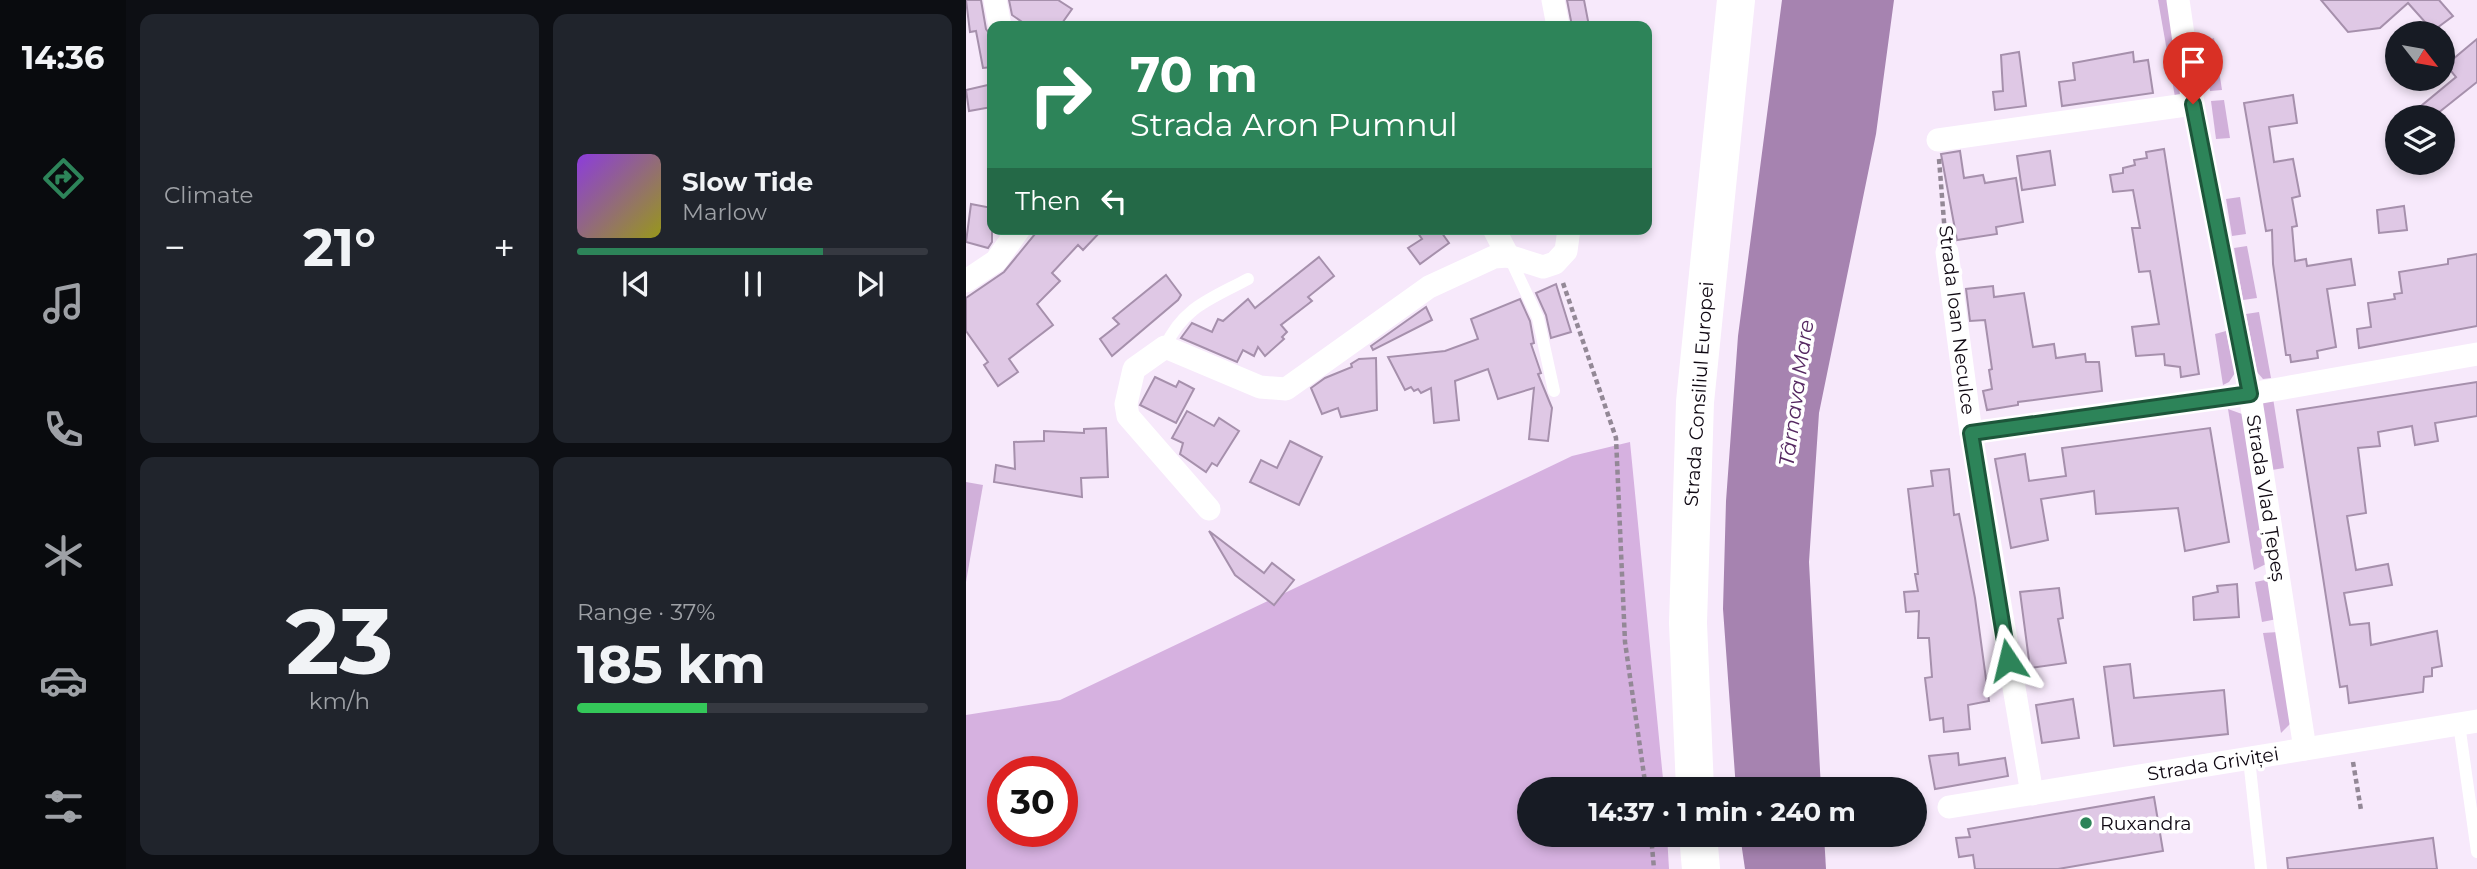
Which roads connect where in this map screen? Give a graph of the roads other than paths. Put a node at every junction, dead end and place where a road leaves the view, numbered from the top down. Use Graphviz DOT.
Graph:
graph roads {
  1 [pos="995,0"];
  2 [pos="1553,0"];
  3 [pos="1736,0"];
  4 [pos="2178,0"];
  5 [pos="999,21"];
  6 [pos="1557,21"];
  7 [pos="2193,104"];
  8 [pos="1938,140"];
  9 [pos="1015,235"];
  10 [pos="1497,235"];
  11 [pos="1568,235"];
  12 [pos="1947,252"];
  13 [pos="1508,256"];
  14 [pos="1248,279"];
  15 [pos="966,281"];
  16 [pos="1165,347"];
  17 [pos="2477,354"];
  18 [pos="1553,391"];
  19 [pos="2250,394"];
  20 [pos="1971,433"];
  21 [pos="1209,509"];
  22 [pos="2468,723"];
  23 [pos="2305,750"];
  24 [pos="2249,759"];
  25 [pos="1694,777"];
  26 [pos="2032,794"];
  27 [pos="1949,807"];
  28 [pos="1699,847"];
  29 [pos="2477,852"];
  30 [pos="1701,869"];
  31 [pos="2261,869"];
  1 -- 5 [label="street"];
  2 -- 6 [label="street"];
  3 -- 25 [label="highway, Strada Consiliul Europei"];
  4 -- 7 [label="street, Strada Vlad Țepeș"];
  7 -- 8 [label="street"];
  7 -- 19 [label="street, Strada Vlad Țepeș"];
  9 -- 15 [label="street"];
  10 -- 13 [label="street"];
  11 -- 13 [label="street"];
  12 -- 20 [label="street, Strada Ioan Neculce"];
  13 -- 16 [label="street"];
  13 -- 18 [label="lane"];
  14 -- 16 [label="lane"];
  16 -- 21 [label="street"];
  17 -- 19 [label="street"];
  19 -- 20 [label="street"];
  19 -- 23 [label="street, Strada Vlad Țepeș"];
  20 -- 26 [label="street, Strada Ioan Neculce"];
  22 -- 23 [label="street, Strada Griviței"];
  22 -- 29 [label="lane"];
  23 -- 24 [label="street, Strada Griviței"];
  24 -- 26 [label="street, Strada Griviței"];
  24 -- 31 [label="lane"];
  26 -- 27 [label="street, Strada Griviței"];
  28 -- 30 [label="highway"];
}
